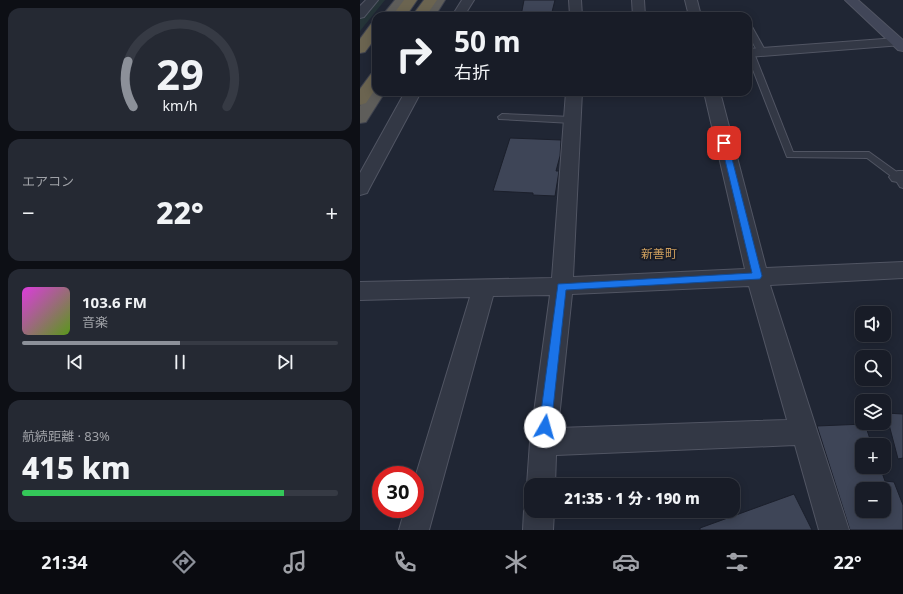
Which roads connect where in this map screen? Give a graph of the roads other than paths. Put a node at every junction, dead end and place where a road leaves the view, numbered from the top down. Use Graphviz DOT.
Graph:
graph roads {
  1 [pos="372,0"];
  2 [pos="394,0"];
  3 [pos="402,0"];
  4 [pos="411,0"];
  5 [pos="430,0"];
  6 [pos="439,0"];
  7 [pos="447,0"];
  8 [pos="468,0"];
  9 [pos="575,0"];
  10 [pos="638,0"];
  11 [pos="691,0"];
  12 [pos="851,0"];
  13 [pos="386,12"];
  14 [pos="392,12"];
  15 [pos="402,12"];
  16 [pos="422,12"];
  17 [pos="431,12"];
  18 [pos="439,12"];
  19 [pos="460,12"];
  20 [pos="576,12"];
  21 [pos="639,12"];
  22 [pos="694,12"];
  23 [pos="360,14"];
  24 [pos="372,34"];
  25 [pos="372,38"];
  26 [pos="900,44"];
  27 [pos="372,48"];
  28 [pos="753,52"];
  29 [pos="361,55"];
  30 [pos="372,83"];
  31 [pos="374,96"];
  32 [pos="411,96"];
  33 [pos="574,96"];
  34 [pos="713,96"];
  35 [pos="360,100"];
  36 [pos="502,117"];
  37 [pos="360,118"];
  38 [pos="572,120"];
  39 [pos="901,180"];
  40 [pos="360,189"];
  41 [pos="903,270"];
  42 [pos="757,276"];
  43 [pos="562,286"];
  44 [pos="484,288"];
  45 [pos="360,291"];
  46 [pos="804,432"];
  47 [pos="543,442"];
  48 [pos="541,478"];
  49 [pos="539,518"];
  50 [pos="414,530"];
  51 [pos="538,530"];
  52 [pos="834,530"];
  1 -- 23 [label="street"];
  2 -- 13 [label="highway"];
  3 -- 14 [label="highway"];
  4 -- 15 [label="highway"];
  5 -- 16 [label="highway"];
  6 -- 17 [label="highway"];
  7 -- 18 [label="highway"];
  8 -- 19 [label="street"];
  9 -- 20 [label="street"];
  10 -- 21 [label="street"];
  11 -- 22 [label="street"];
  12 -- 26 [label="main road"];
  24 -- 29 [label="highway"];
  25 -- 29 [label="highway"];
  26 -- 28 [label="street"];
  27 -- 29 [label="highway"];
  28 -- 39 [label="lane"];
  30 -- 35 [label="highway"];
  31 -- 37 [label="highway"];
  32 -- 40 [label="street"];
  33 -- 38 [label="street"];
  34 -- 42 [label="street"];
  36 -- 38 [label="lane"];
  38 -- 43 [label="street"];
  41 -- 42 [label="street"];
  42 -- 43 [label="street"];
  42 -- 46 [label="street"];
  43 -- 44 [label="street"];
  43 -- 47 [label="street"];
  44 -- 45 [label="street"];
  44 -- 50 [label="street"];
  46 -- 47 [label="street"];
  46 -- 52 [label="street"];
  47 -- 48 [label="street"];
  49 -- 51 [label="street"];
}
